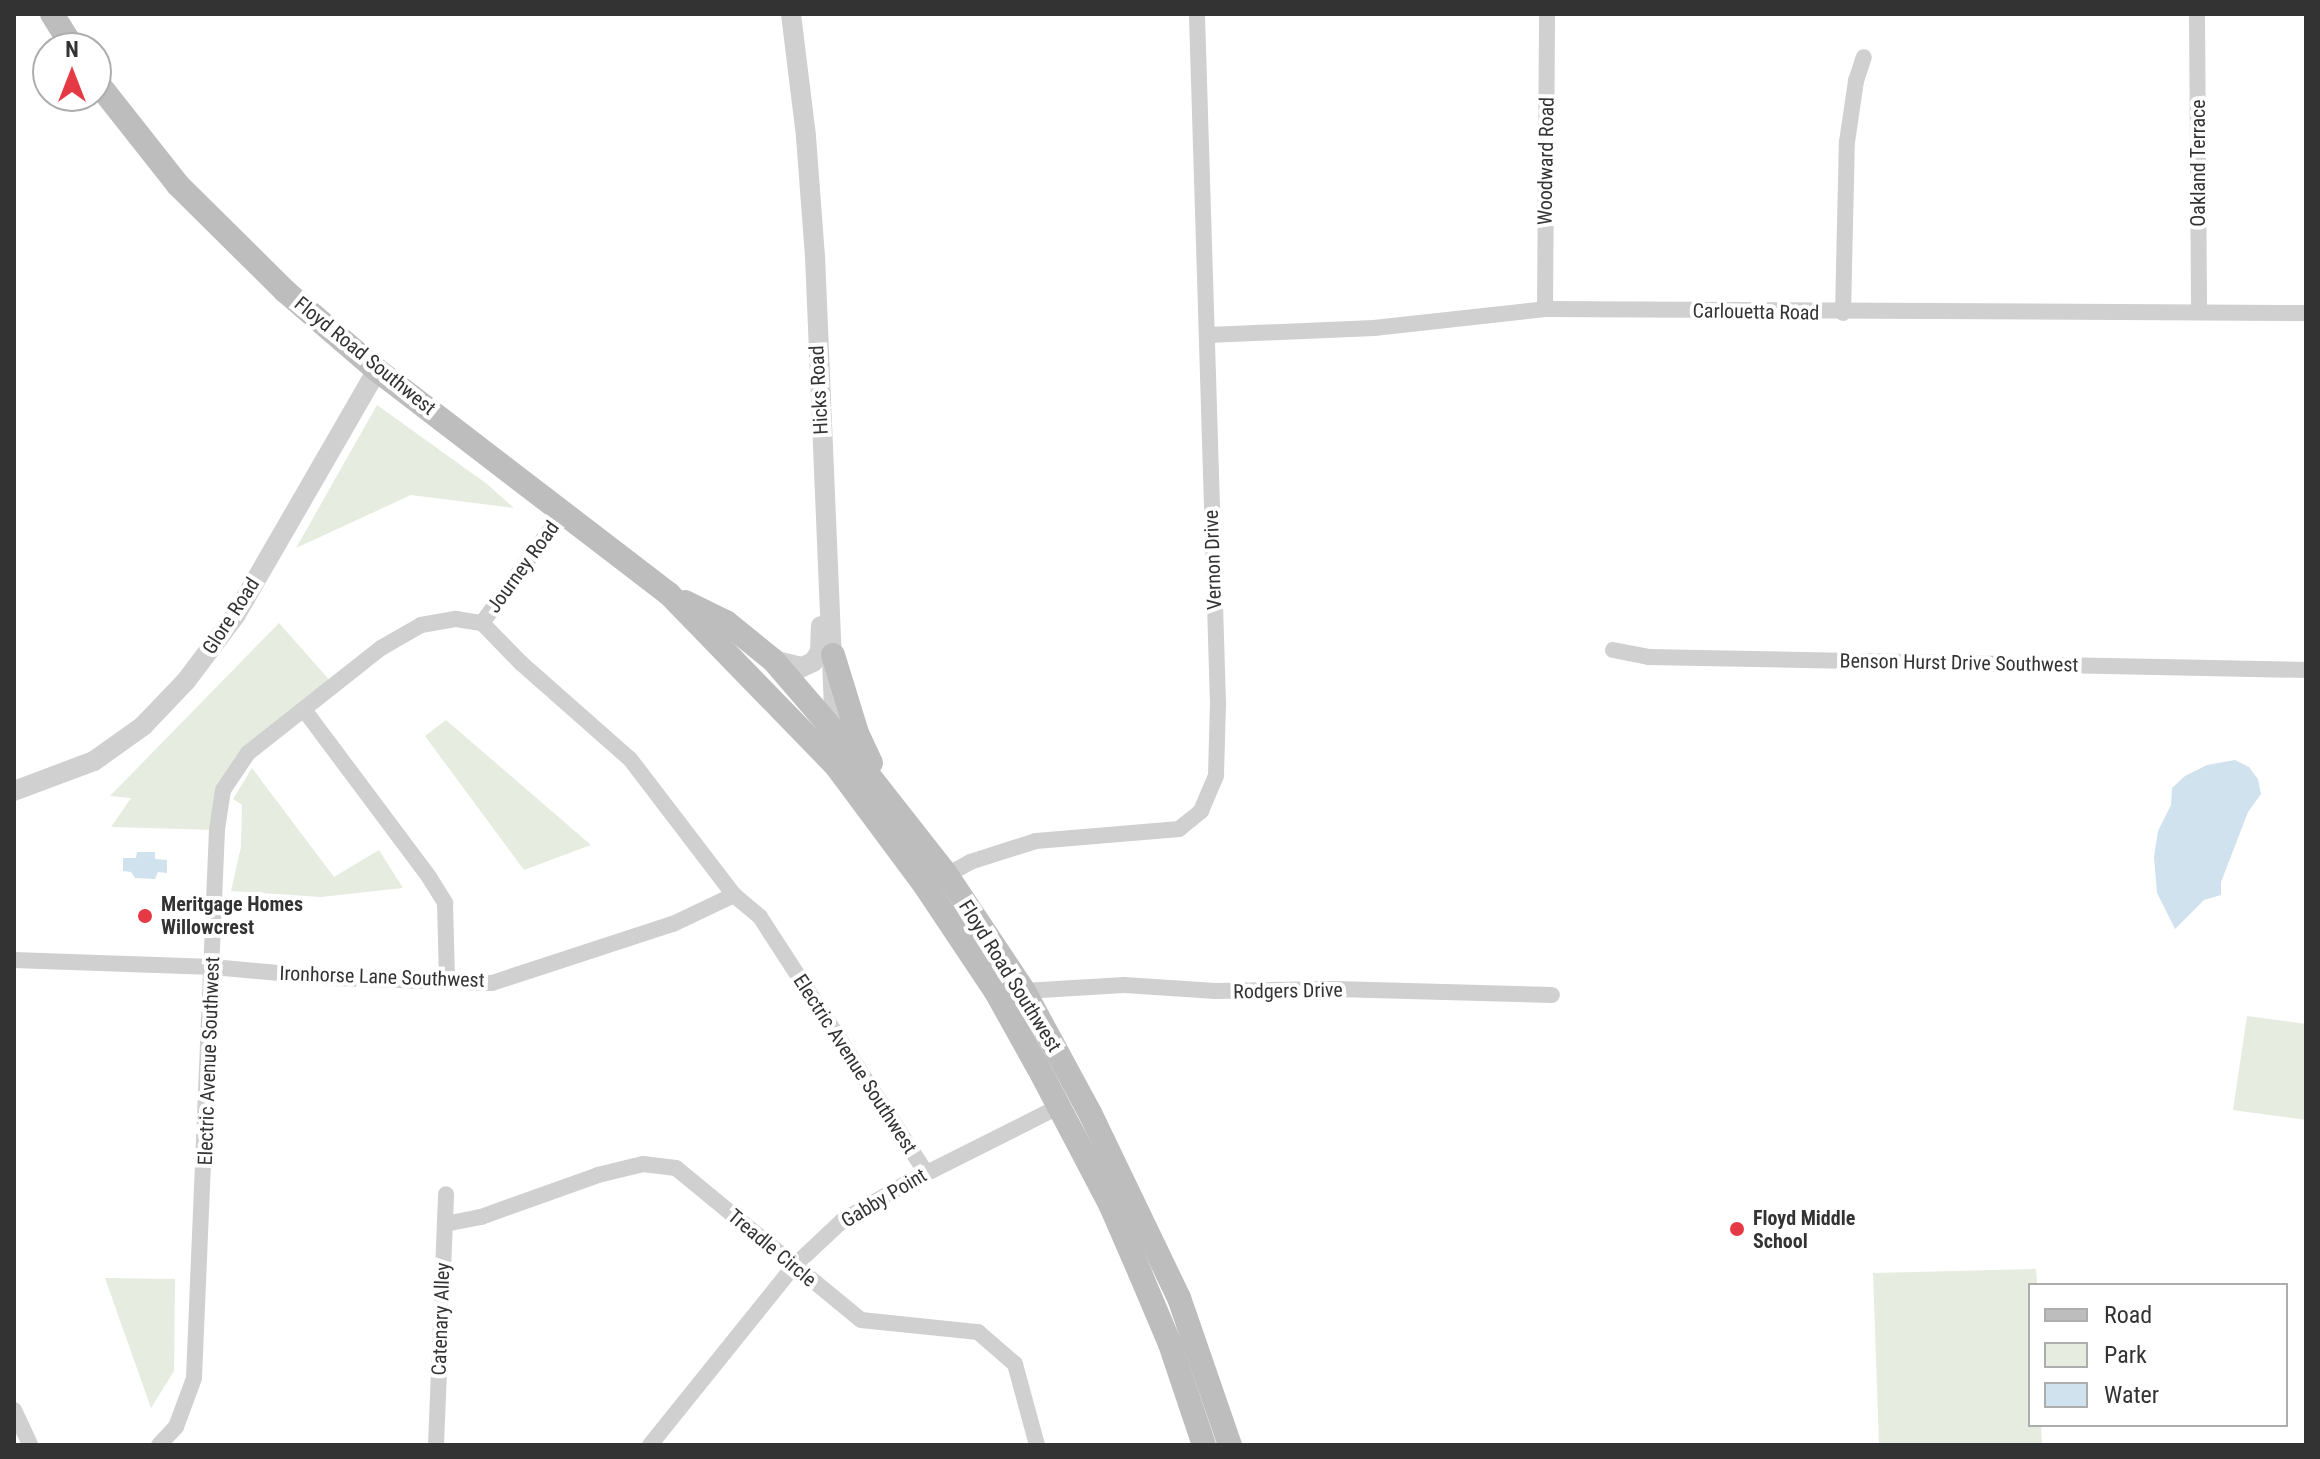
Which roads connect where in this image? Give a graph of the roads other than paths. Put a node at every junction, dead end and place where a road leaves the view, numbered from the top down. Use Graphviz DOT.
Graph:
graph roads {
  1 [pos="52,14"];
  2 [pos="791,14"];
  3 [pos="1197,14"];
  4 [pos="1547,14"];
  5 [pos="2197,14"];
  6 [pos="63,32"];
  7 [pos="1864,57"];
  8 [pos="112,102"];
  9 [pos="1545,309"];
  10 [pos="2199,312"];
  11 [pos="1843,313"];
  12 [pos="2306,313"];
  13 [pos="1208,335"];
  14 [pos="377,370"];
  15 [pos="564,511"];
  16 [pos="828,587"];
  17 [pos="669,594"];
  18 [pos="482,623"];
  19 [pos="1613,650"];
  20 [pos="833,655"];
  21 [pos="773,660"];
  22 [pos="2306,670"];
  23 [pos="305,711"];
  24 [pos="834,731"];
  25 [pos="837,767"];
  26 [pos="14,791"];
  27 [pos="900,814"];
  28 [pos="936,881"];
  29 [pos="734,895"];
  30 [pos="14,960"];
  31 [pos="213,967"];
  32 [pos="447,981"];
  33 [pos="1024,991"];
  34 [pos="1552,995"];
  35 [pos="1060,1106"];
  36 [pos="926,1173"];
  37 [pos="446,1194"];
  38 [pos="445,1224"];
  39 [pos="794,1266"];
  40 [pos="14,1410"];
  41 [pos="30,1445"];
  42 [pos="159,1445"];
  43 [pos="436,1445"];
  44 [pos="650,1445"];
  45 [pos="1037,1445"];
  46 [pos="1204,1445"];
  47 [pos="1230,1445"];
  1 -- 6 [label="main road"];
  2 -- 16 [label="street, Hicks Road"];
  3 -- 13 [label="street, Vernon Drive"];
  4 -- 9 [label="street, Woodward Road"];
  5 -- 10 [label="street, Oakland Terrace"];
  7 -- 11 [label="street"];
  8 -- 14 [label="main road, Floyd Road Southwest"];
  9 -- 11 [label="street, Carlouetta Road"];
  9 -- 13 [label="street, Carlouetta Road"];
  10 -- 11 [label="street, Carlouetta Road"];
  10 -- 12 [label="street, Carlouetta Road"];
  13 -- 28 [label="street, Vernon Drive"];
  14 -- 15 [label="main road, Floyd Road Southwest"];
  14 -- 26 [label="street, Glore Road"];
  15 -- 17 [label="main road, Floyd Road Southwest"];
  15 -- 18 [label="street, Journey Road"];
  16 -- 20 [label="street, Hicks Road"];
  16 -- 21 [label="street"];
  17 -- 21 [label="main road, Floyd Road Southwest"];
  17 -- 25 [label="main road, Floyd Road Southwest"];
  18 -- 23 [label="street, Electric Avenue Southwest"];
  18 -- 29 [label="street, Electric Avenue Southwest"];
  19 -- 22 [label="street, Benson Hurst Drive Southwest"];
  20 -- 24 [label="street, Hicks Road"];
  20 -- 27 [label="main road"];
  21 -- 24 [label="main road, Floyd Road Southwest"];
  23 -- 31 [label="street, Electric Avenue Southwest"];
  23 -- 32 [label="street"];
  24 -- 25 [label="street, Hicks Road"];
  24 -- 27 [label="main road, Floyd Road Southwest"];
  25 -- 28 [label="main road, Floyd Road Southwest"];
  27 -- 28 [label="main road, Floyd Road Southwest"];
  28 -- 33 [label="main road, Floyd Road Southwest"];
  28 -- 35 [label="main road, Floyd Road Southwest"];
  29 -- 32 [label="street, Ironhorse Lane Southwest"];
  29 -- 36 [label="street, Electric Avenue Southwest"];
  30 -- 31 [label="street, Ironhorse Lane Southwest"];
  31 -- 32 [label="street, Ironhorse Lane Southwest"];
  31 -- 42 [label="street, Electric Avenue Southwest"];
  33 -- 34 [label="street, Rodgers Drive"];
  33 -- 47 [label="main road, Floyd Road Southwest"];
  35 -- 36 [label="street, Gabby Point"];
  35 -- 46 [label="main road, Floyd Road Southwest"];
  36 -- 39 [label="street, Gabby Point"];
  37 -- 38 [label="street, Catenary Alley"];
  38 -- 39 [label="street, Treadle Circle"];
  38 -- 43 [label="street, Catenary Alley"];
  39 -- 44 [label="street, Gabby Point"];
  39 -- 45 [label="street, Treadle Circle"];
  40 -- 41 [label="street"];
}
